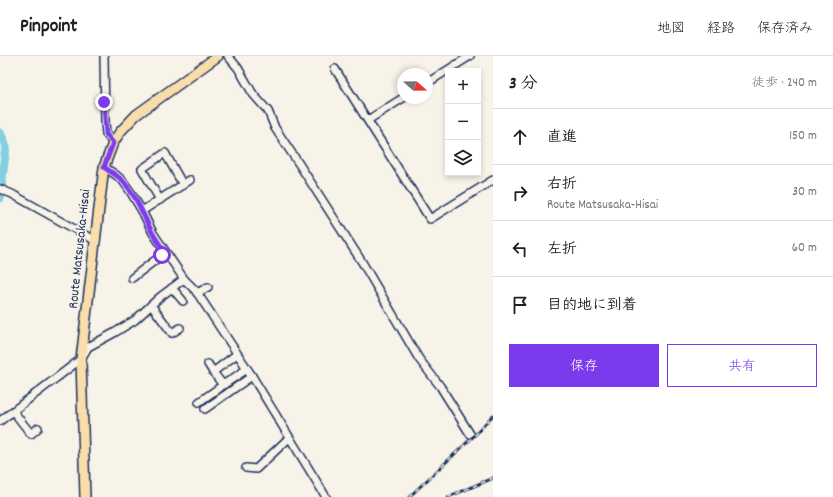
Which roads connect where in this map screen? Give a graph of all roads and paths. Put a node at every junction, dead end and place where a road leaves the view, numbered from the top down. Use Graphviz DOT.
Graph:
graph roads {
  1 [pos="104,56"];
  2 [pos="218,56"];
  3 [pos="228,56"];
  4 [pos="470,56"];
  5 [pos="336,69"];
  6 [pos="433,79"];
  7 [pos="397,102"];
  8 [pos="368,120"];
  9 [pos="113,143"];
  10 [pos="104,167"];
  11 [pos="190,180"];
  12 [pos="493,180"];
  13 [pos="183,185"];
  14 [pos="0,189"];
  15 [pos="160,200"];
  16 [pos="142,211"];
  17 [pos="96,241"];
  18 [pos="164,251"];
  19 [pos="132,278"];
  20 [pos="184,279"];
  21 [pos="208,287"];
  22 [pos="172,288"];
  23 [pos="197,293"];
  24 [pos="183,301"];
  25 [pos="151,305"];
  26 [pos="180,328"];
  27 [pos="237,354"];
  28 [pos="81,359"];
  29 [pos="208,364"];
  30 [pos="247,369"];
  31 [pos="213,372"];
  32 [pos="252,376"];
  33 [pos="223,385"];
  34 [pos="199,402"];
  35 [pos="205,409"];
  36 [pos="13,411"];
  37 [pos="0,421"];
  38 [pos="38,428"];
  39 [pos="470,434"];
  40 [pos="289,438"];
  41 [pos="246,468"];
  42 [pos="85,497"];
  43 [pos="326,497"];
  1 -- 9 [label="street"];
  2 -- 9 [label="main road, Route Matsusaka-Hisai"];
  3 -- 39 [label="street"];
  4 -- 6 [label="street"];
  5 -- 8 [label="street"];
  7 -- 8 [label="street"];
  8 -- 12 [label="street"];
  9 -- 10 [label="main road, Route Matsusaka-Hisai"];
  10 -- 16 [label="street"];
  10 -- 17 [label="main road, Route Matsusaka-Hisai"];
  11 -- 13 [label="street"];
  13 -- 15 [label="street"];
  13 -- 15 [label="street"];
  14 -- 17 [label="street"];
  15 -- 16 [label="street"];
  16 -- 18 [label="street"];
  17 -- 28 [label="main road, Route Matsusaka-Hisai"];
  18 -- 19 [label="street"];
  18 -- 20 [label="street"];
  20 -- 22 [label="street"];
  20 -- 23 [label="street"];
  21 -- 23 [label="street"];
  22 -- 24 [label="street"];
  22 -- 25 [label="street"];
  23 -- 27 [label="street"];
  25 -- 26 [label="street"];
  25 -- 28 [label="street"];
  27 -- 30 [label="street"];
  27 -- 31 [label="street"];
  28 -- 36 [label="street"];
  28 -- 42 [label="main road, Route Matsusaka-Hisai"];
  29 -- 31 [label="street"];
  30 -- 32 [label="street"];
  30 -- 33 [label="street"];
  31 -- 33 [label="street"];
  32 -- 35 [label="street"];
  32 -- 40 [label="street"];
  33 -- 34 [label="street"];
  36 -- 37 [label="street"];
  36 -- 38 [label="street"];
  40 -- 41 [label="street"];
  40 -- 43 [label="street"];
}
